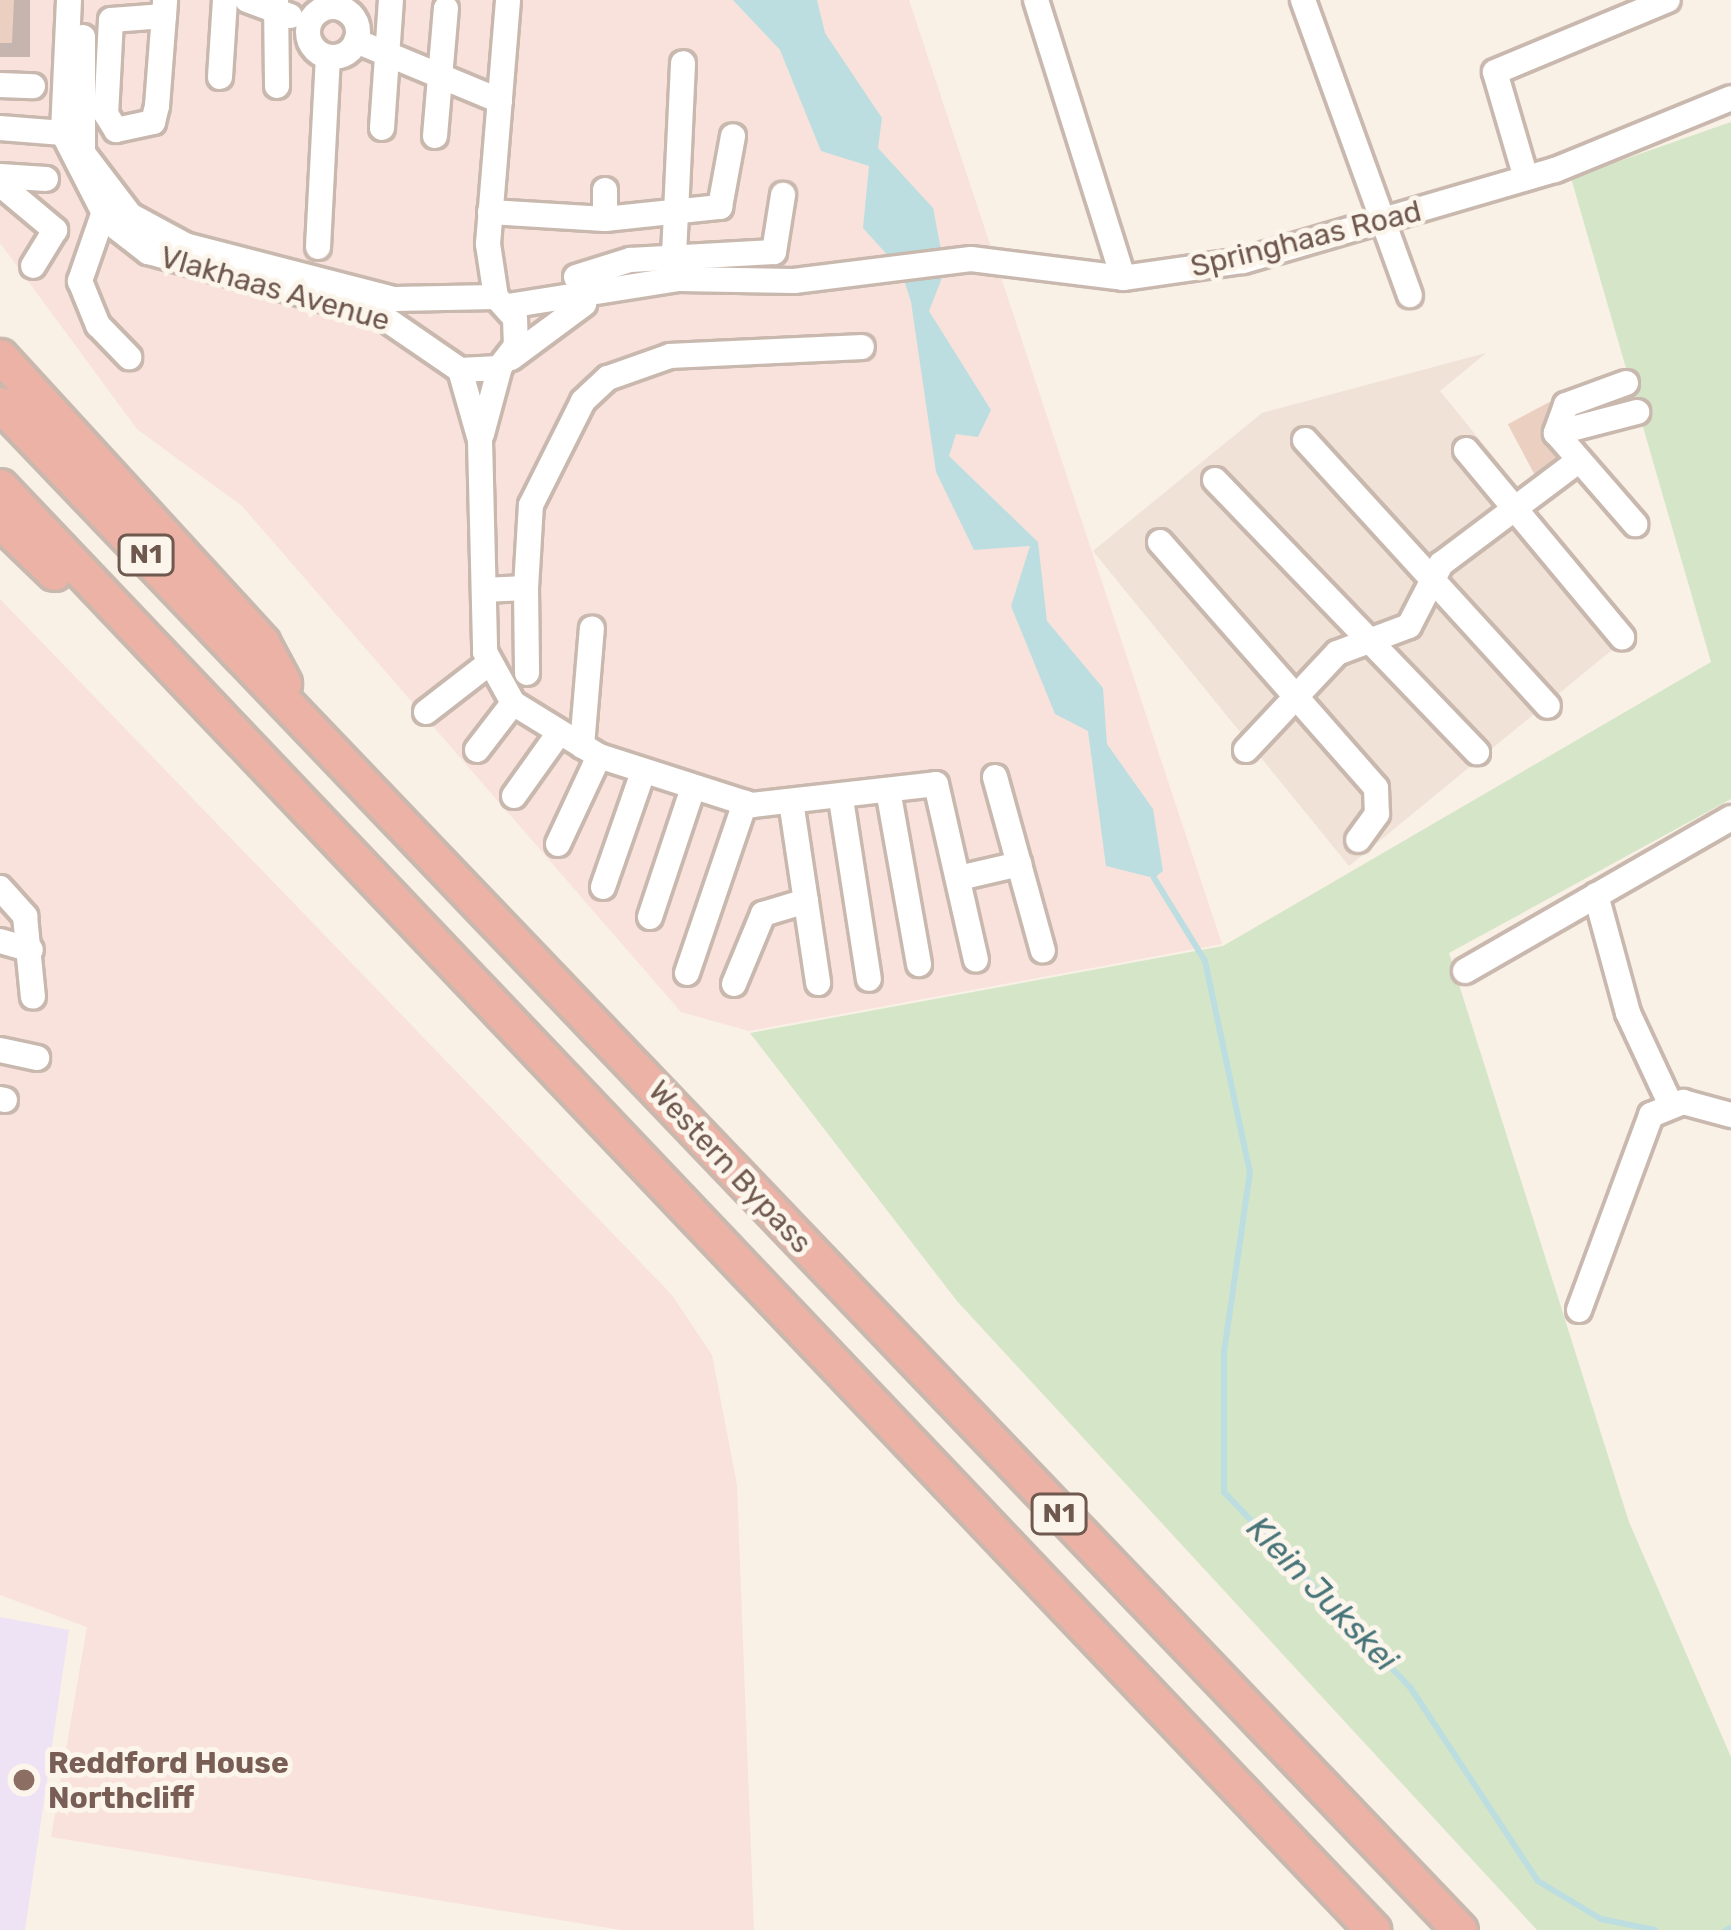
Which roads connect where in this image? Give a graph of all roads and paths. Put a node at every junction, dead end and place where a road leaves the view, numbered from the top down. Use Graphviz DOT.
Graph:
graph roads {
  1 [pos="69,0"];
  2 [pos="85,0"];
  3 [pos="225,0"];
  4 [pos="247,0"];
  5 [pos="391,0"];
  6 [pos="508,0"];
  7 [pos="1036,0"];
  8 [pos="1303,0"];
  9 [pos="1668,0"];
  10 [pos="338,3"];
  11 [pos="276,5"];
  12 [pos="164,8"];
  13 [pos="446,8"];
  14 [pos="1609,11"];
  15 [pos="309,23"];
  16 [pos="356,40"];
  17 [pos="386,53"];
  18 [pos="328,57"];
  19 [pos="682,63"];
  20 [pos="220,77"];
  21 [pos="443,77"];
  22 [pos="0,86"];
  23 [pos="33,86"];
  24 [pos="278,86"];
  25 [pos="1731,98"];
  26 [pos="500,101"];
  27 [pos="0,128"];
  28 [pos="382,128"];
  29 [pos="63,133"];
  30 [pos="436,136"];
  31 [pos="733,136"];
  32 [pos="1526,178"];
  33 [pos="46,179"];
  34 [pos="0,180"];
  35 [pos="605,190"];
  36 [pos="783,195"];
  37 [pos="107,203"];
  38 [pos="674,209"];
  39 [pos="490,212"];
  40 [pos="604,219"];
  41 [pos="1385,225"];
  42 [pos="488,244"];
  43 [pos="317,247"];
  44 [pos="674,255"];
  45 [pos="33,266"];
  46 [pos="576,277"];
  47 [pos="1123,278"];
  48 [pos="1410,295"];
  49 [pos="596,296"];
  50 [pos="459,301"];
  51 [pos="502,302"];
  52 [pos="862,347"];
  53 [pos="442,351"];
  54 [pos="0,356"];
  55 [pos="129,357"];
  56 [pos="505,363"];
  57 [pos="460,370"];
  58 [pos="1626,383"];
  59 [pos="0,404"];
  60 [pos="1637,412"];
  61 [pos="1556,433"];
  62 [pos="480,440"];
  63 [pos="1305,440"];
  64 [pos="1466,450"];
  65 [pos="1577,462"];
  66 [pos="1215,481"];
  67 [pos="0,486"];
  68 [pos="1513,515"];
  69 [pos="0,521"];
  70 [pos="1635,524"];
  71 [pos="1160,542"];
  72 [pos="1432,585"];
  73 [pos="526,588"];
  74 [pos="484,590"];
  75 [pos="592,628"];
  76 [pos="1622,637"];
  77 [pos="1372,642"];
  78 [pos="488,664"];
  79 [pos="527,673"];
  80 [pos="1300,700"];
  81 [pos="513,703"];
  82 [pos="1548,706"];
  83 [pos="291,708"];
  84 [pos="426,712"];
  85 [pos="559,733"];
  86 [pos="1246,749"];
  87 [pos="477,750"];
  88 [pos="591,751"];
  89 [pos="1478,752"];
  90 [pos="643,772"];
  91 [pos="995,777"];
  92 [pos="693,788"];
  93 [pos="288,790"];
  94 [pos="888,790"];
  95 [pos="514,796"];
  96 [pos="841,800"];
  97 [pos="745,803"];
  98 [pos="792,808"];
  99 [pos="1731,818"];
  100 [pos="1358,840"];
  101 [pos="558,844"];
  102 [pos="1018,864"];
  103 [pos="959,878"];
  104 [pos="603,886"];
  105 [pos="0,888"];
  106 [pos="1596,896"];
  107 [pos="806,901"];
  108 [pos="650,917"];
  109 [pos="0,941"];
  110 [pos="31,950"];
  111 [pos="1043,951"];
  112 [pos="976,960"];
  113 [pos="919,964"];
  114 [pos="1465,971"];
  115 [pos="687,973"];
  116 [pos="869,980"];
  117 [pos="818,983"];
  118 [pos="734,984"];
  119 [pos="33,997"];
  120 [pos="0,1050"];
  121 [pos="37,1058"];
  122 [pos="1670,1103"];
  123 [pos="1731,1115"];
  124 [pos="1579,1310"];
  125 [pos="1373,1930"];
  126 [pos="1460,1930"];
  1 -- 29 [label="street, Vlakhaas Avenue"];
  2 -- 37 [label="street, Vlakhaas Avenue"];
  3 -- 20 [label="street"];
  4 -- 11 [label="street"];
  5 -- 17 [label="street"];
  6 -- 26 [label="street"];
  7 -- 47 [label="street"];
  8 -- 41 [label="street"];
  9 -- 14 [label="street"];
  10 -- 15 [label="street"];
  10 -- 16 [label="street"];
  11 -- 15 [label="street"];
  11 -- 24 [label="street"];
  12 -- 12 [label="street"];
  13 -- 21 [label="street"];
  14 -- 32 [label="street"];
  15 -- 18 [label="street"];
  16 -- 17 [label="street"];
  16 -- 18 [label="street"];
  17 -- 21 [label="street"];
  17 -- 28 [label="street"];
  18 -- 43 [label="street"];
  19 -- 38 [label="street"];
  21 -- 26 [label="street"];
  21 -- 30 [label="street"];
  22 -- 23 [label="street"];
  25 -- 32 [label="street, Springhaas Road"];
  26 -- 39 [label="street"];
  27 -- 29 [label="street"];
  29 -- 37 [label="street, Vlakhaas Avenue"];
  31 -- 38 [label="street"];
  32 -- 41 [label="street, Springhaas Road"];
  33 -- 34 [label="street"];
  34 -- 45 [label="street"];
  35 -- 40 [label="street"];
  36 -- 44 [label="street"];
  37 -- 50 [label="street, Vlakhaas Avenue"];
  37 -- 53 [label="street, Vlakhaas Avenue"];
  37 -- 55 [label="street"];
  38 -- 40 [label="street"];
  38 -- 44 [label="street"];
  39 -- 40 [label="street"];
  39 -- 42 [label="street"];
  41 -- 47 [label="street, Springhaas Road"];
  41 -- 48 [label="street"];
  42 -- 50 [label="street"];
  42 -- 51 [label="street"];
  44 -- 46 [label="street"];
  47 -- 49 [label="street, Springhaas Road"];
  49 -- 51 [label="street, Springhaas Road"];
  49 -- 56 [label="street"];
  50 -- 51 [label="street"];
  50 -- 53 [label="street"];
  51 -- 56 [label="street"];
  52 -- 73 [label="street"];
  53 -- 57 [label="street, Vlakhaas Avenue"];
  54 -- 83 [label="highway"];
  56 -- 57 [label="street"];
  56 -- 62 [label="street"];
  57 -- 62 [label="street, Vlakhaas Avenue"];
  58 -- 61 [label="street"];
  59 -- 83 [label="highway, Western Bypass / N1"];
  60 -- 61 [label="street"];
  61 -- 65 [label="street"];
  62 -- 74 [label="street, Vlakhaas Avenue"];
  63 -- 72 [label="street"];
  64 -- 68 [label="street"];
  65 -- 68 [label="street"];
  65 -- 70 [label="street"];
  66 -- 77 [label="street"];
  67 -- 93 [label="highway, Western Bypass / N1"];
  68 -- 72 [label="street"];
  68 -- 76 [label="street"];
  69 -- 93 [label="highway"];
  71 -- 80 [label="street"];
  72 -- 77 [label="street"];
  72 -- 82 [label="street"];
  73 -- 74 [label="street"];
  73 -- 79 [label="street"];
  74 -- 78 [label="street, Vlakhaas Avenue"];
  75 -- 88 [label="street"];
  77 -- 80 [label="street"];
  77 -- 89 [label="street"];
  78 -- 81 [label="street, Vlakhaas Avenue"];
  78 -- 84 [label="street"];
  80 -- 86 [label="street"];
  80 -- 100 [label="street"];
  81 -- 85 [label="street, Vlakhaas Avenue"];
  81 -- 87 [label="street"];
  83 -- 126 [label="highway, Western Bypass / N1"];
  85 -- 88 [label="street, Vlakhaas Avenue"];
  85 -- 95 [label="street"];
  88 -- 90 [label="street, Vlakhaas Avenue"];
  88 -- 101 [label="street"];
  90 -- 92 [label="street, Vlakhaas Avenue"];
  90 -- 104 [label="street"];
  91 -- 102 [label="street"];
  92 -- 97 [label="street, Vlakhaas Avenue"];
  92 -- 108 [label="street"];
  93 -- 125 [label="highway, Western Bypass / N1"];
  94 -- 96 [label="street, Vlakhaas Avenue"];
  94 -- 103 [label="street, Vlakhaas Avenue"];
  94 -- 113 [label="street"];
  96 -- 98 [label="street, Vlakhaas Avenue"];
  96 -- 116 [label="street"];
  97 -- 98 [label="street, Vlakhaas Avenue"];
  97 -- 115 [label="street"];
  98 -- 107 [label="street"];
  99 -- 106 [label="street"];
  102 -- 103 [label="street"];
  102 -- 111 [label="street"];
  103 -- 112 [label="street"];
  105 -- 110 [label="street"];
  106 -- 114 [label="street"];
  106 -- 122 [label="street"];
  107 -- 117 [label="street"];
  107 -- 118 [label="street"];
  109 -- 110 [label="street"];
  110 -- 119 [label="street"];
  120 -- 121 [label="street"];
  122 -- 123 [label="street"];
  122 -- 124 [label="street"];
}
